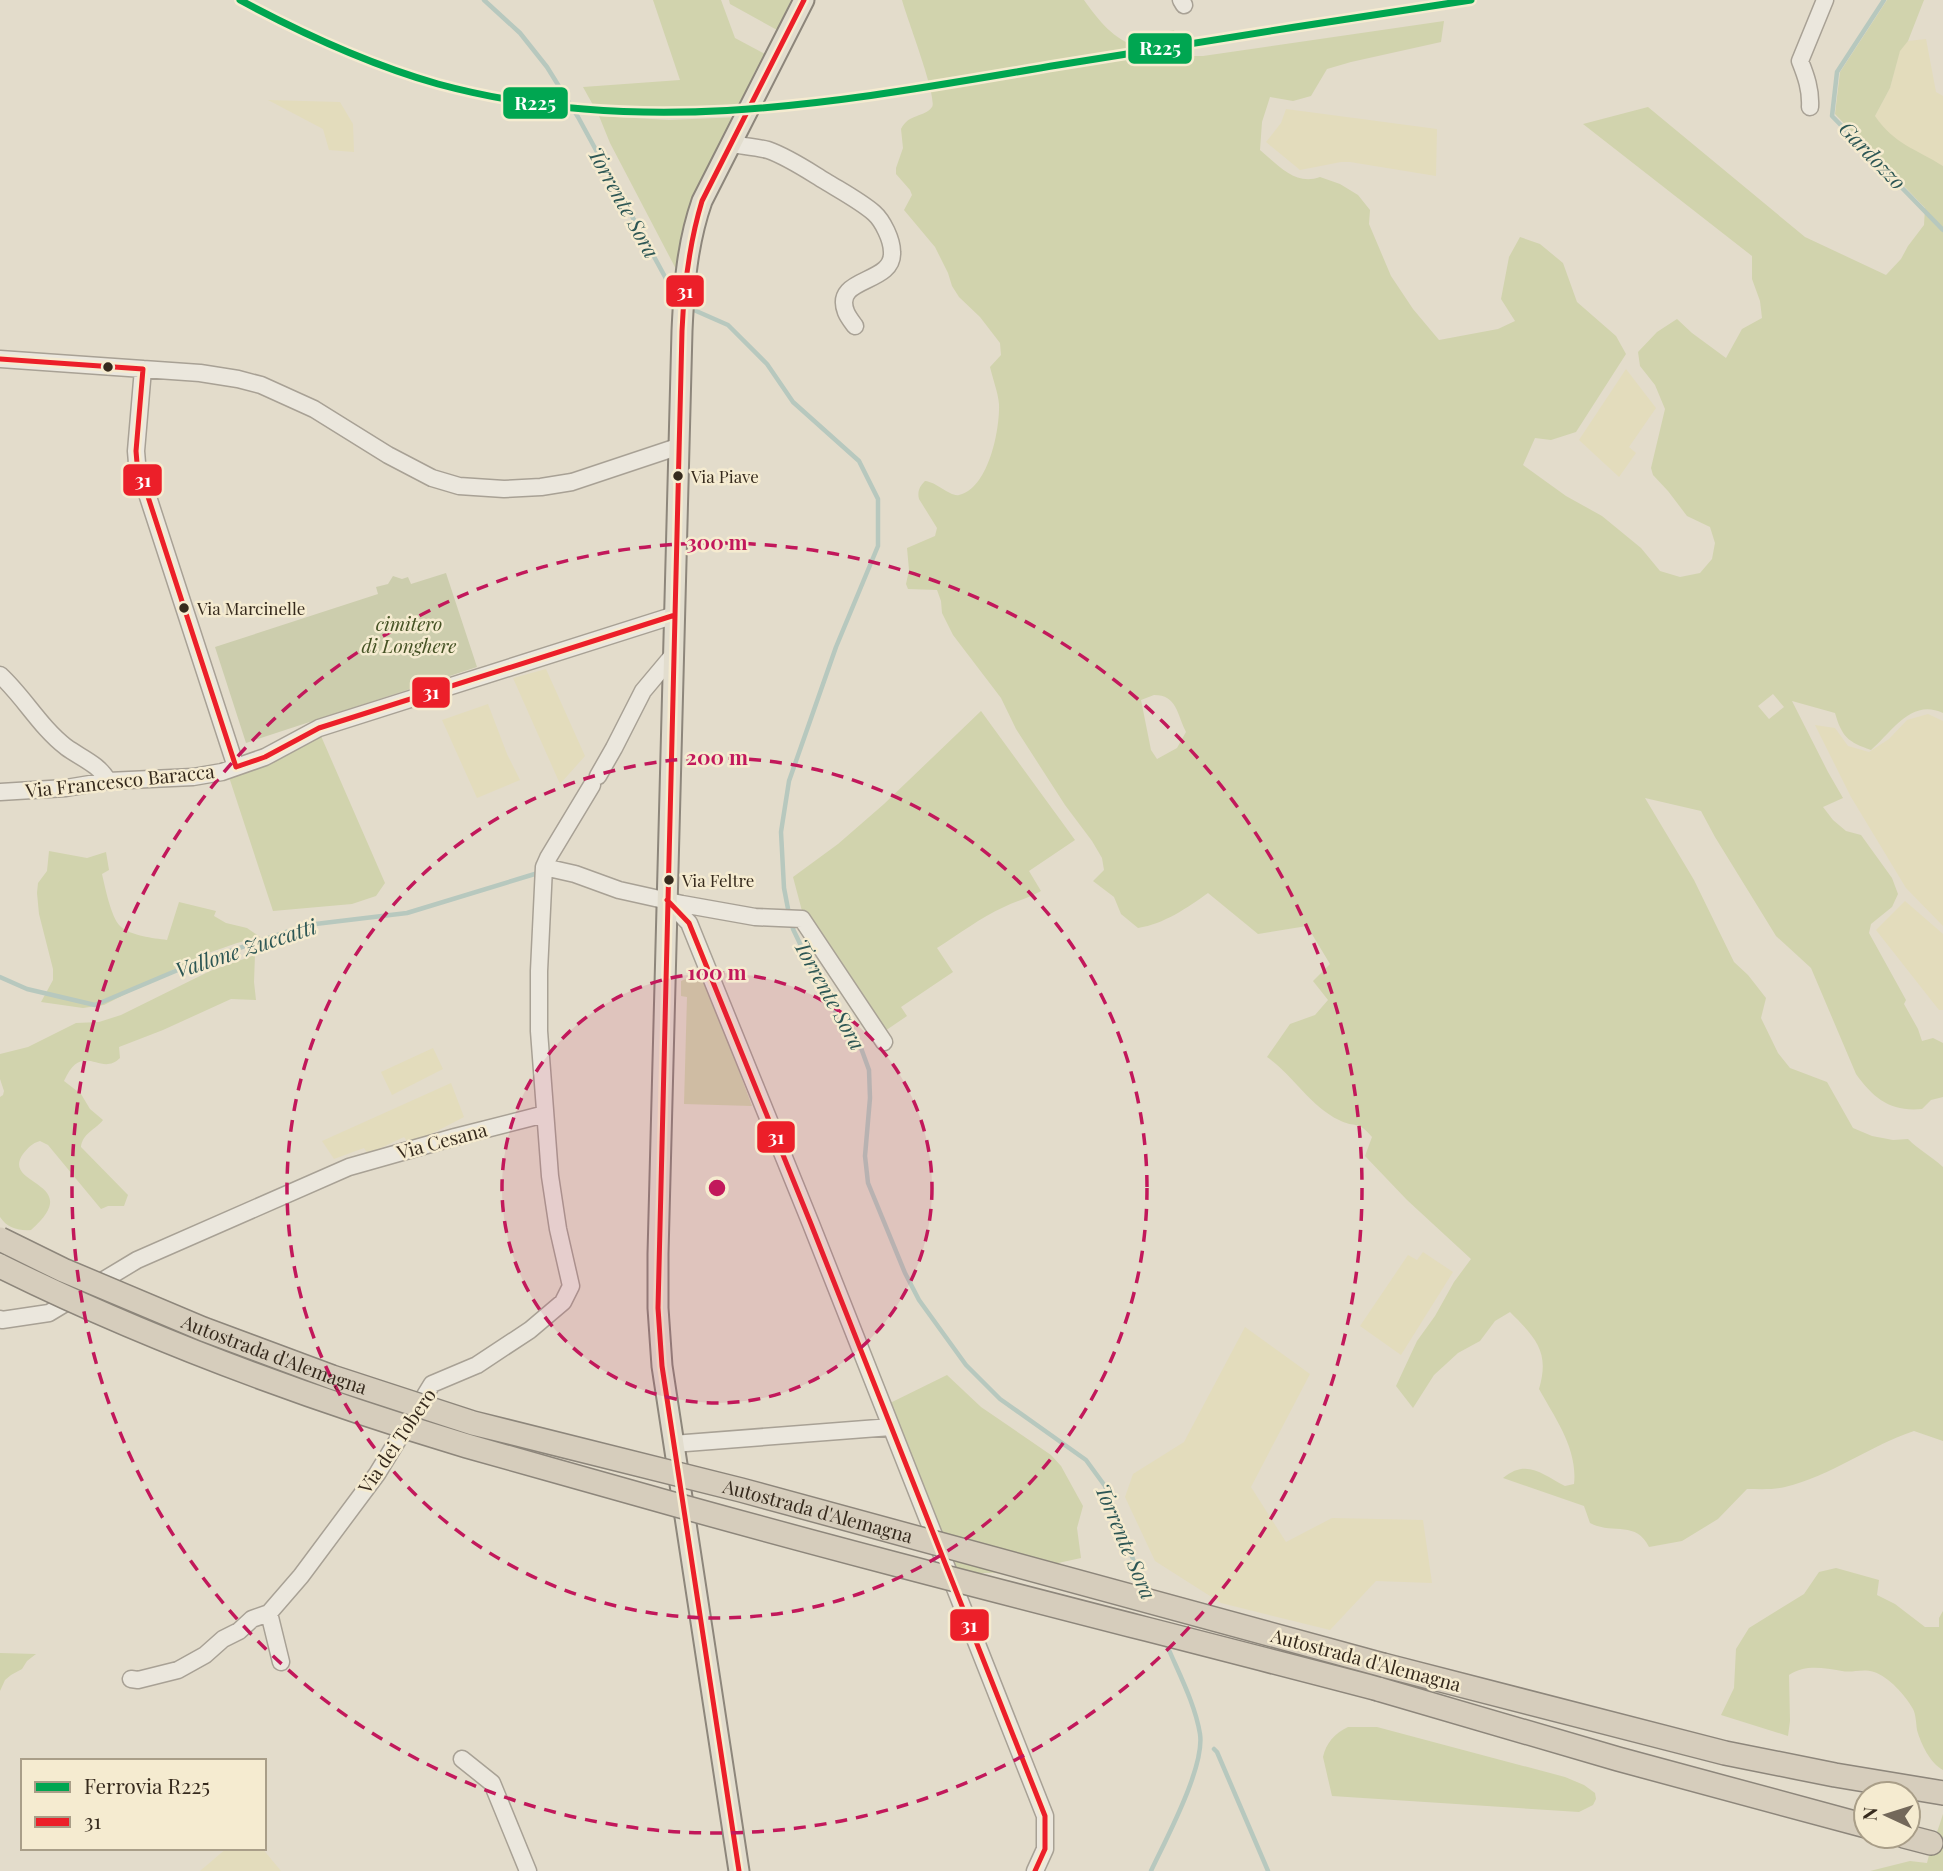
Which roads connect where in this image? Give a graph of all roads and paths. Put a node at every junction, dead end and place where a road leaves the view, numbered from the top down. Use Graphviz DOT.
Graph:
graph roads {
  1 [pos="804,0"];
  2 [pos="1825,0"];
  3 [pos="1810,107"];
  4 [pos="731,144"];
  5 [pos="855,326"];
  6 [pos="0,359"];
  7 [pos="144,369"];
  8 [pos="680,446"];
  9 [pos="675,615"];
  10 [pos="674,654"];
  11 [pos="0,675"];
  12 [pos="236,767"];
  13 [pos="108,781"];
  14 [pos="0,792"];
  15 [pos="544,867"];
  16 [pos="667,900"];
  17 [pos="884,1042"];
  18 [pos="545,1114"];
  19 [pos="0,1239"];
  20 [pos="0,1266"];
  21 [pos="0,1319"];
  22 [pos="891,1427"];
  23 [pos="673,1444"];
  24 [pos="269,1613"];
  25 [pos="281,1662"];
  26 [pos="131,1679"];
  27 [pos="462,1759"];
  28 [pos="1943,1793"];
  29 [pos="1852,1822"];
  30 [pos="1922,1841"];
  31 [pos="1931,1843"];
  32 [pos="528,1871"];
  33 [pos="739,1871"];
  34 [pos="1035,1871"];
  1 -- 4 [label="main road"];
  2 -- 3 [label="street"];
  4 -- 5 [label="street"];
  4 -- 8 [label="main road"];
  6 -- 7 [label="street"];
  7 -- 8 [label="street"];
  7 -- 12 [label="street"];
  8 -- 9 [label="main road"];
  9 -- 10 [label="main road"];
  9 -- 12 [label="street, Via Francesco Baracca"];
  10 -- 15 [label="street"];
  10 -- 16 [label="main road"];
  11 -- 13 [label="street"];
  12 -- 13 [label="street, Via Francesco Baracca"];
  13 -- 14 [label="street, Via Francesco Baracca"];
  15 -- 16 [label="street"];
  15 -- 18 [label="street"];
  16 -- 17 [label="street"];
  16 -- 22 [label="street"];
  16 -- 23 [label="main road"];
  18 -- 21 [label="street, Via Cesana"];
  18 -- 24 [label="street, Via dei Tobero"];
  19 -- 28 [label="highway, Autostrada d'Alemagna, bridge"];
  20 -- 29 [label="highway, Autostrada d'Alemagna, bridge"];
  22 -- 23 [label="street"];
  22 -- 34 [label="street"];
  23 -- 33 [label="main road"];
  24 -- 25 [label="street"];
  24 -- 26 [label="street, Via dei Tobero"];
  27 -- 32 [label="street"];
  30 -- 31 [label="highway"];
}
